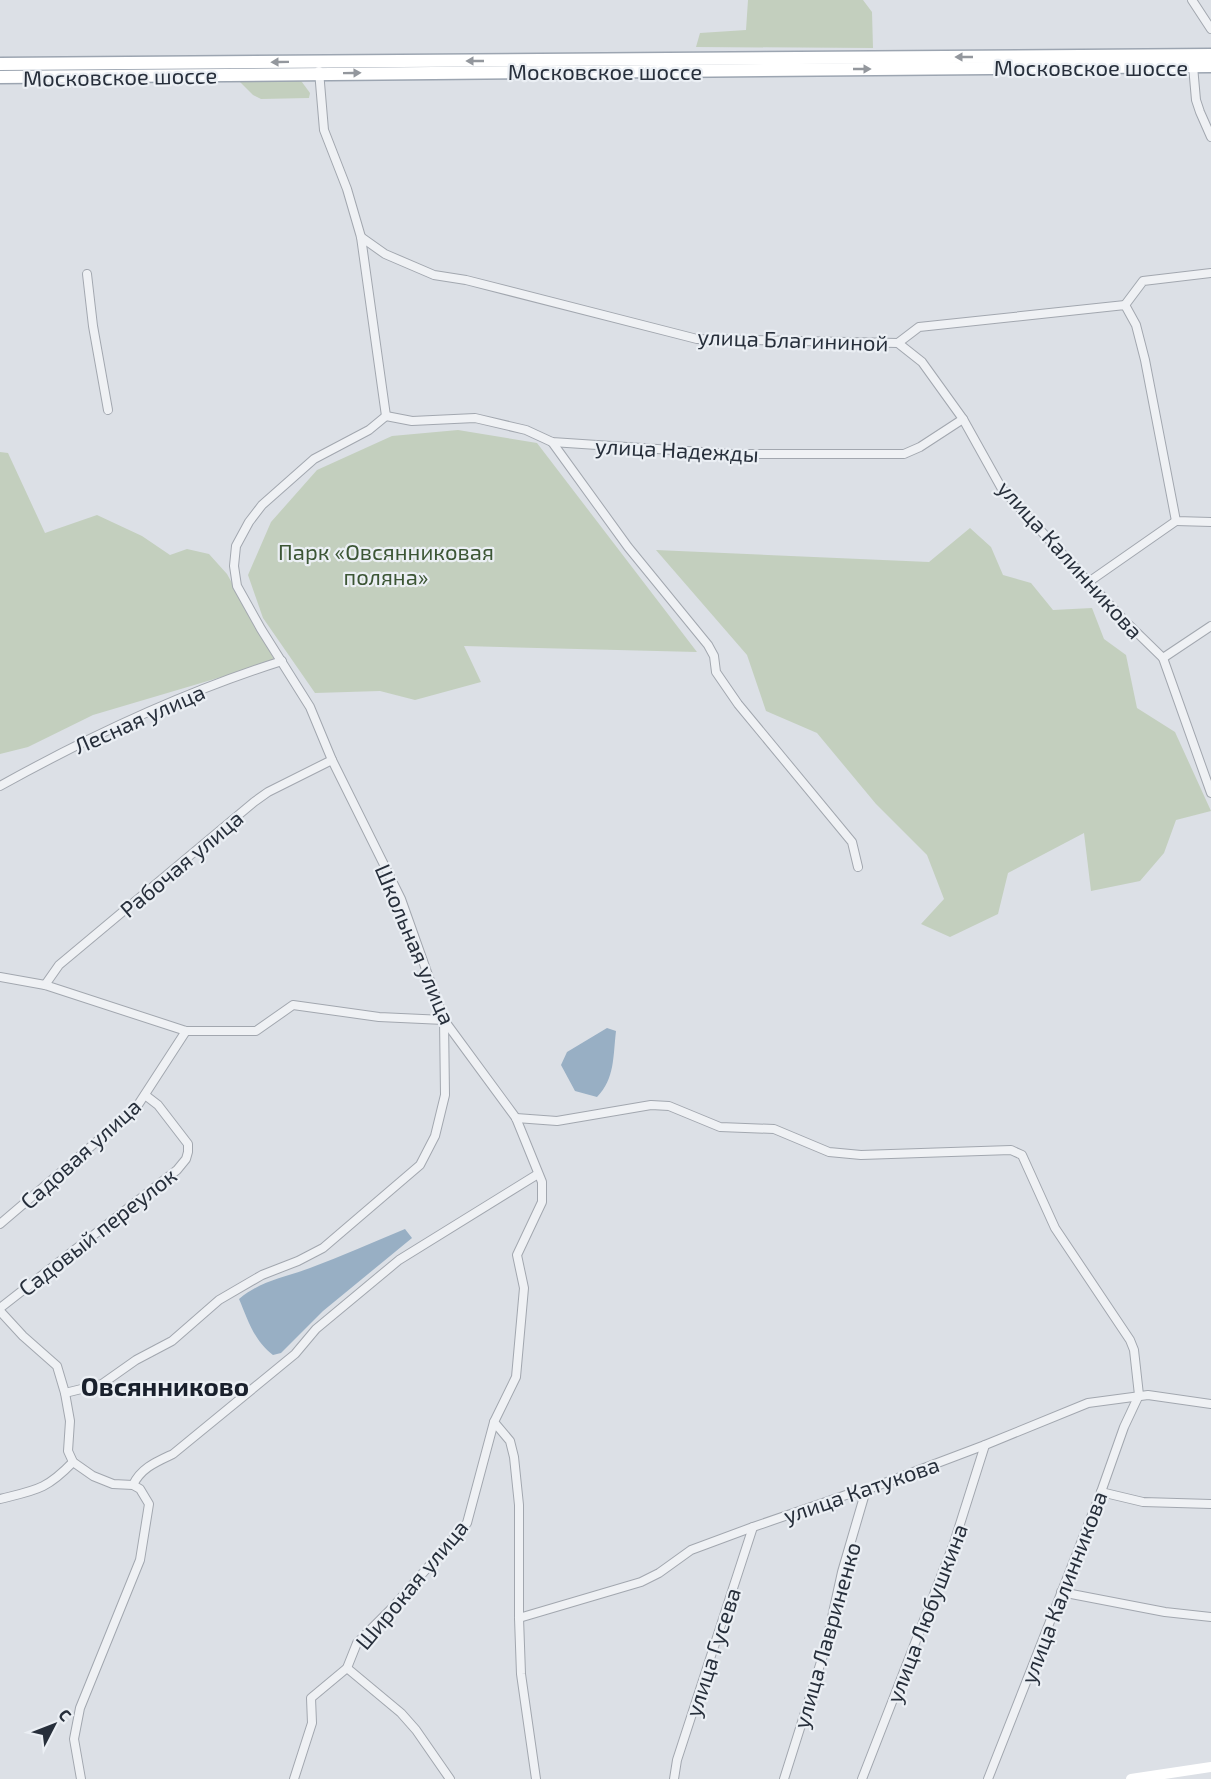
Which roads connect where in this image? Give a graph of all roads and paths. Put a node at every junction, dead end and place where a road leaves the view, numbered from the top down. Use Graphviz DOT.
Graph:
graph roads {
  1 [pos="1192,0"];
  2 [pos="1211,29"];
  3 [pos="1211,56"];
  4 [pos="0,64"];
  5 [pos="1193,66"];
  6 [pos="1211,66"];
  7 [pos="319,67"];
  8 [pos="0,77"];
  9 [pos="1211,137"];
  10 [pos="361,237"];
  11 [pos="1211,273"];
  12 [pos="87,274"];
  13 [pos="1125,305"];
  14 [pos="898,343"];
  15 [pos="108,410"];
  16 [pos="386,416"];
  17 [pos="963,419"];
  18 [pos="552,442"];
  19 [pos="1176,521"];
  20 [pos="1211,522"];
  21 [pos="1090,581"];
  22 [pos="1211,626"];
  23 [pos="1163,658"];
  24 [pos="282,661"];
  25 [pos="332,760"];
  26 [pos="0,786"];
  27 [pos="1211,793"];
  28 [pos="858,867"];
  29 [pos="0,977"];
  30 [pos="45,985"];
  31 [pos="444,1020"];
  32 [pos="186,1031"];
  33 [pos="145,1095"];
  34 [pos="516,1118"];
  35 [pos="538,1174"];
  36 [pos="0,1224"];
  37 [pos="0,1309"];
  38 [pos="65,1393"];
  39 [pos="1139,1395"];
  40 [pos="1211,1404"];
  41 [pos="494,1422"];
  42 [pos="985,1445"];
  43 [pos="73,1462"];
  44 [pos="134,1485"];
  45 [pos="866,1490"];
  46 [pos="1101,1492"];
  47 [pos="0,1499"];
  48 [pos="1211,1504"];
  49 [pos="753,1527"];
  50 [pos="1060,1592"];
  51 [pos="519,1617"];
  52 [pos="1211,1617"];
  53 [pos="347,1668"];
  54 [pos="1211,1767"];
  55 [pos="81,1779"];
  56 [pos="294,1779"];
  57 [pos="450,1779"];
  58 [pos="536,1779"];
  59 [pos="674,1779"];
  60 [pos="784,1779"];
  61 [pos="862,1779"];
  62 [pos="988,1779"];
  63 [pos="1131,1779"];
  1 -- 2 [label="street"];
  3 -- 7 [label="main road, Московское шоссе, one-way"];
  7 -- 4 [label="main road, Московское шоссе, one-way"];
  5 -- 6 [label="main road, Московское шоссе"];
  7 -- 5 [label="main road, Московское шоссе, one-way"];
  5 -- 9 [label="street"];
  7 -- 8 [label="main road, Московское шоссе"];
  7 -- 10 [label="street"];
  10 -- 14 [label="street, улица Благининой"];
  10 -- 16 [label="street"];
  11 -- 13 [label="street"];
  12 -- 15 [label="street"];
  13 -- 14 [label="street, улица Благининой"];
  13 -- 19 [label="street"];
  14 -- 17 [label="street, улица Калинникова"];
  16 -- 18 [label="street, улица Надежды"];
  16 -- 24 [label="street, Школьная улица"];
  17 -- 18 [label="street, улица Надежды"];
  17 -- 21 [label="street, улица Калинникова"];
  18 -- 28 [label="street"];
  19 -- 20 [label="street"];
  19 -- 21 [label="street"];
  21 -- 23 [label="street, улица Калинникова"];
  22 -- 23 [label="street"];
  23 -- 27 [label="street, улица Калинникова"];
  24 -- 25 [label="street, Школьная улица"];
  24 -- 26 [label="street, Лесная улица"];
  25 -- 30 [label="street, Рабочая улица"];
  25 -- 31 [label="street, Школьная улица"];
  29 -- 30 [label="street"];
  30 -- 32 [label="street"];
  31 -- 32 [label="street"];
  31 -- 34 [label="street, Школьная улица"];
  31 -- 38 [label="street"];
  32 -- 33 [label="street, Садовая улица"];
  33 -- 36 [label="street, Садовая улица"];
  33 -- 37 [label="street, Садовый переулок"];
  34 -- 35 [label="street, Школьная улица"];
  34 -- 39 [label="street"];
  35 -- 41 [label="street, Широкая улица"];
  35 -- 44 [label="street"];
  37 -- 38 [label="street"];
  38 -- 43 [label="street"];
  39 -- 40 [label="street, улица Катукова"];
  39 -- 42 [label="street, улица Катукова"];
  39 -- 46 [label="street, улица Калинникова"];
  41 -- 51 [label="street"];
  41 -- 53 [label="street, Широкая улица"];
  42 -- 45 [label="street, улица Катукова"];
  42 -- 61 [label="street, улица Любушкина"];
  43 -- 44 [label="street"];
  43 -- 47 [label="street"];
  44 -- 55 [label="street"];
  45 -- 49 [label="street, улица Катукова"];
  45 -- 60 [label="street, улица Лавриненко"];
  46 -- 48 [label="street"];
  46 -- 50 [label="street, улица Калинникова"];
  49 -- 51 [label="street, улица Катукова"];
  49 -- 59 [label="street, улица Гусева"];
  50 -- 52 [label="street"];
  50 -- 62 [label="street, улица Калинникова"];
  51 -- 58 [label="street"];
  53 -- 56 [label="street"];
  53 -- 57 [label="street, Широкая улица"];
  54 -- 63 [label="main road"];
}
